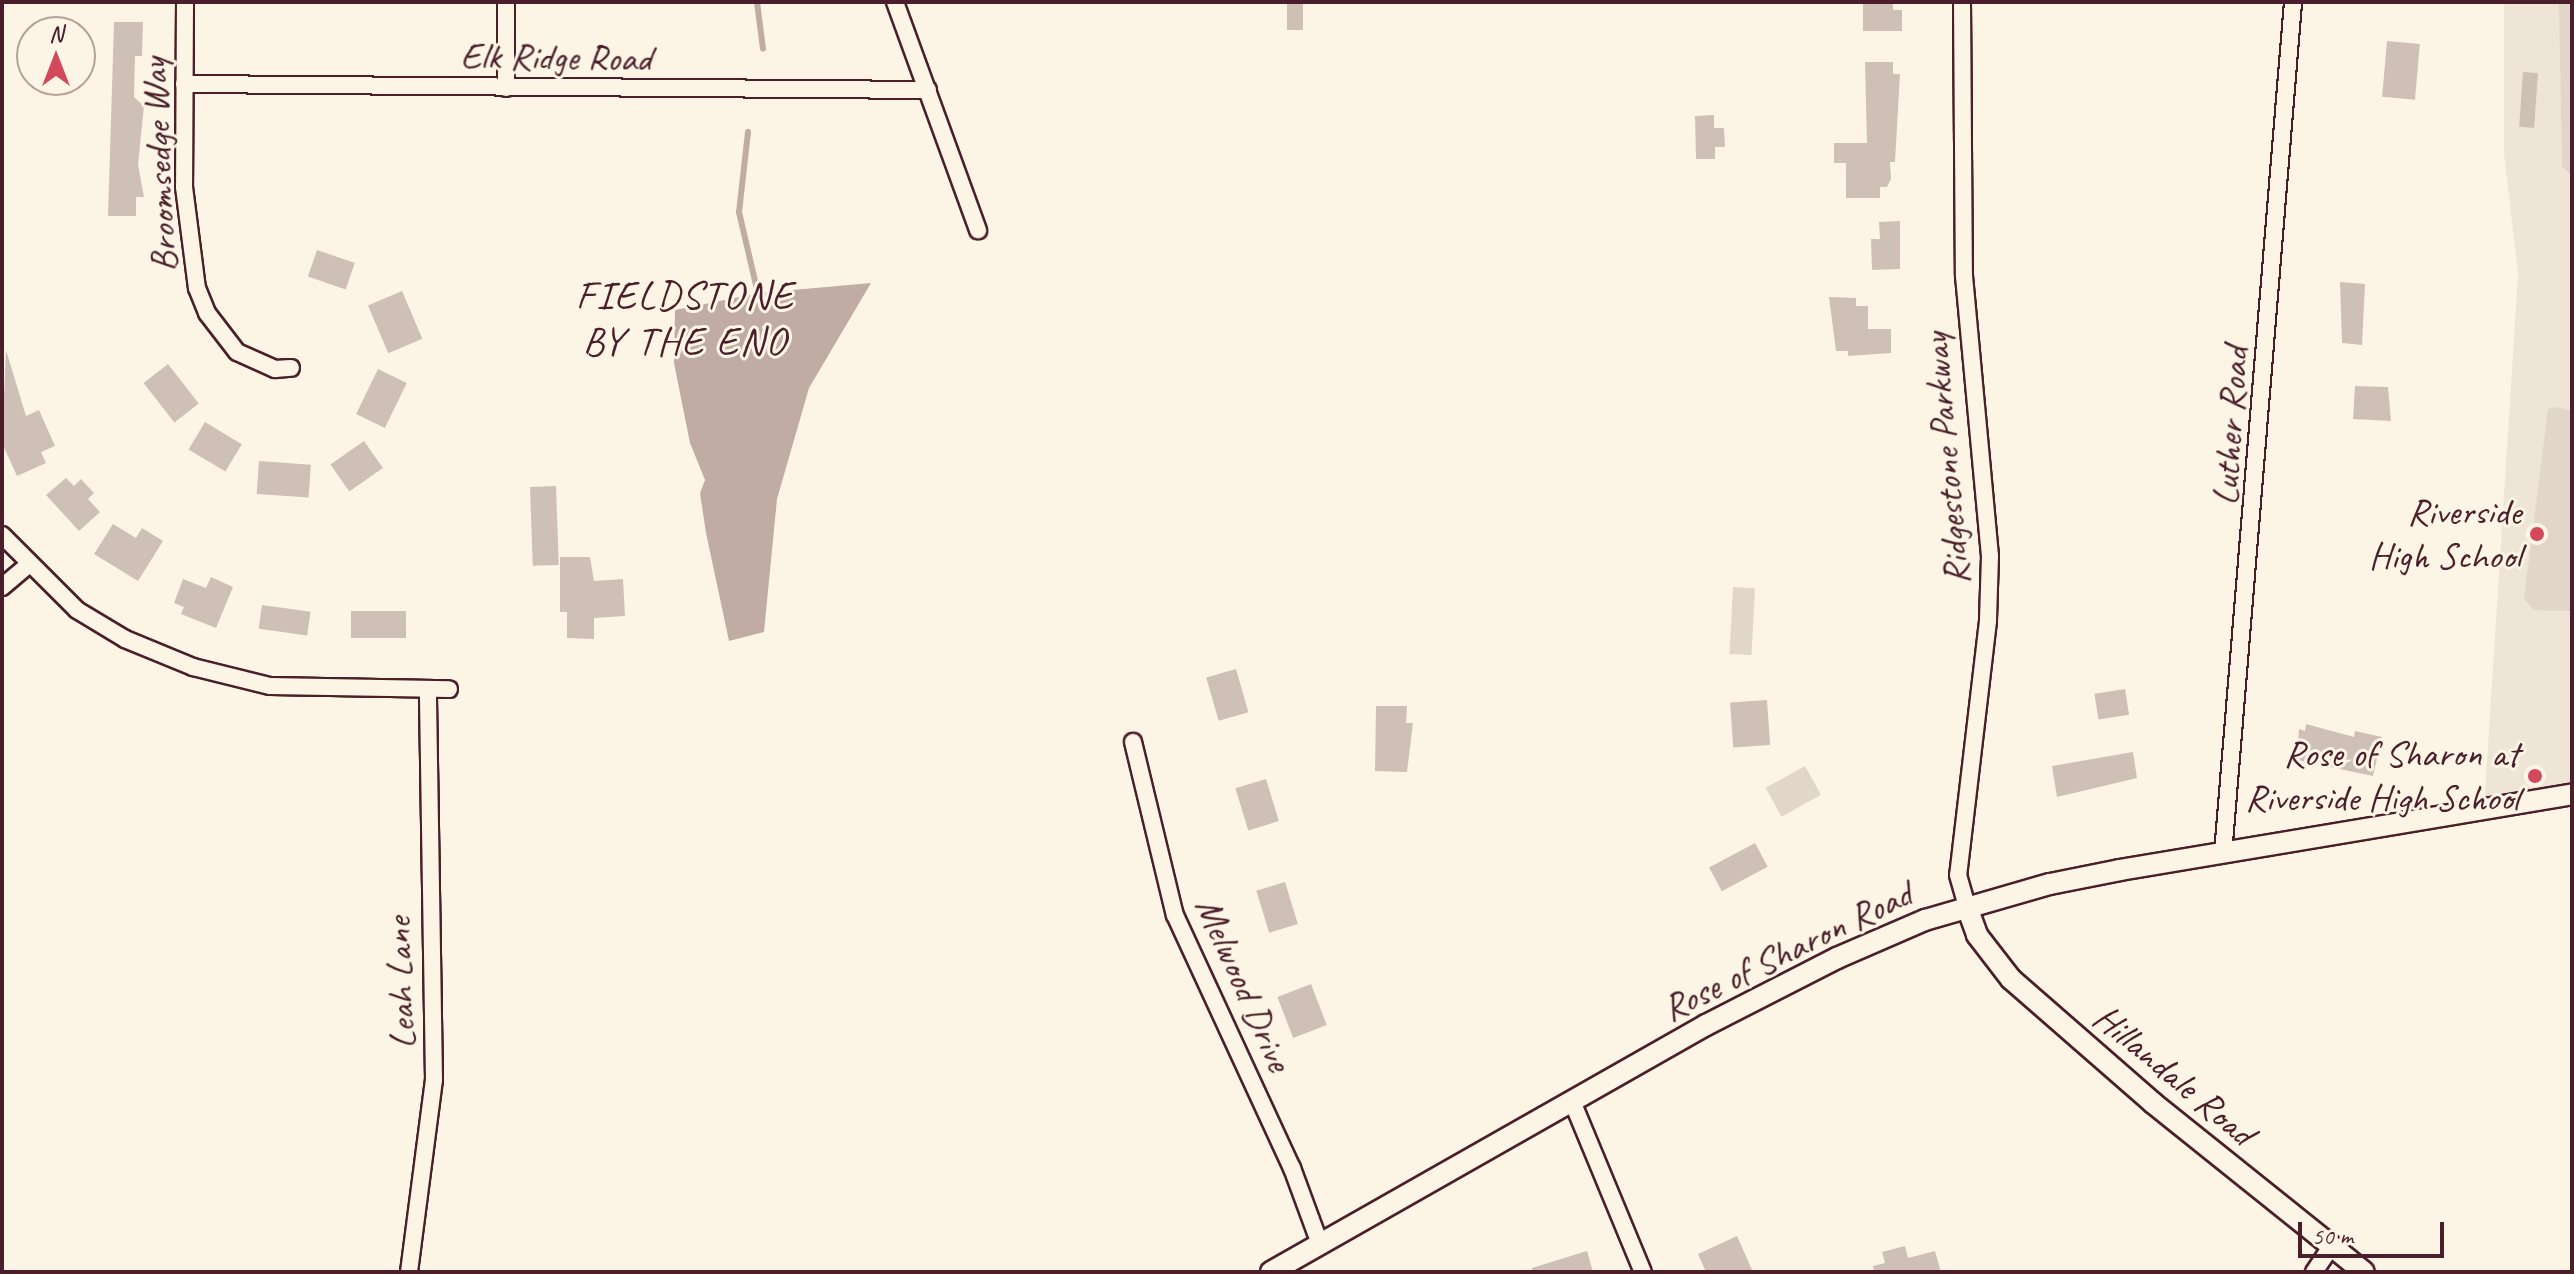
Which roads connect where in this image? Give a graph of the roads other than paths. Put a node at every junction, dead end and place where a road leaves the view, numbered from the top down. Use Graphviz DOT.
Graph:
graph roads {
  1 [pos="185,2"];
  2 [pos="506,2"];
  3 [pos="895,2"];
  4 [pos="1962,2"];
  5 [pos="2293,2"];
  6 [pos="184,84"];
  7 [pos="506,88"];
  8 [pos="928,90"];
  9 [pos="978,230"];
  10 [pos="291,368"];
  11 [pos="2,535"];
  12 [pos="28,565"];
  13 [pos="2,587"];
  14 [pos="449,689"];
  15 [pos="428,690"];
  16 [pos="1133,742"];
  17 [pos="2572,794"];
  18 [pos="2223,854"];
  19 [pos="1967,907"];
  20 [pos="1572,1101"];
  21 [pos="1320,1244"];
  22 [pos="2331,1247"];
  23 [pos="409,1272"];
  24 [pos="1271,1272"];
  25 [pos="1643,1272"];
  26 [pos="2314,1272"];
  27 [pos="2364,1272"];
  1 -- 6 [label="street, Broomsedge Way"];
  2 -- 7 [label="street"];
  3 -- 8 [label="street"];
  4 -- 19 [label="street, Ridgestone Parkway"];
  5 -- 18 [label="street, Luther Road"];
  6 -- 7 [label="street, Elk Ridge Road"];
  6 -- 10 [label="street, Broomsedge Way"];
  7 -- 8 [label="street, Elk Ridge Road"];
  8 -- 9 [label="street"];
  11 -- 12 [label="street"];
  12 -- 13 [label="street"];
  12 -- 15 [label="street"];
  14 -- 15 [label="street"];
  15 -- 23 [label="street, Leah Lane"];
  16 -- 21 [label="street, Melwood Drive"];
  17 -- 18 [label="street, Rose of Sharon Road"];
  18 -- 19 [label="street, Rose of Sharon Road"];
  19 -- 20 [label="street, Rose of Sharon Road"];
  19 -- 22 [label="street, Hillandale Road"];
  20 -- 21 [label="street, Rose of Sharon Road"];
  20 -- 25 [label="street"];
  21 -- 24 [label="street, Rose of Sharon Road"];
  22 -- 26 [label="street"];
  22 -- 27 [label="street, Hillandale Road"];
}
